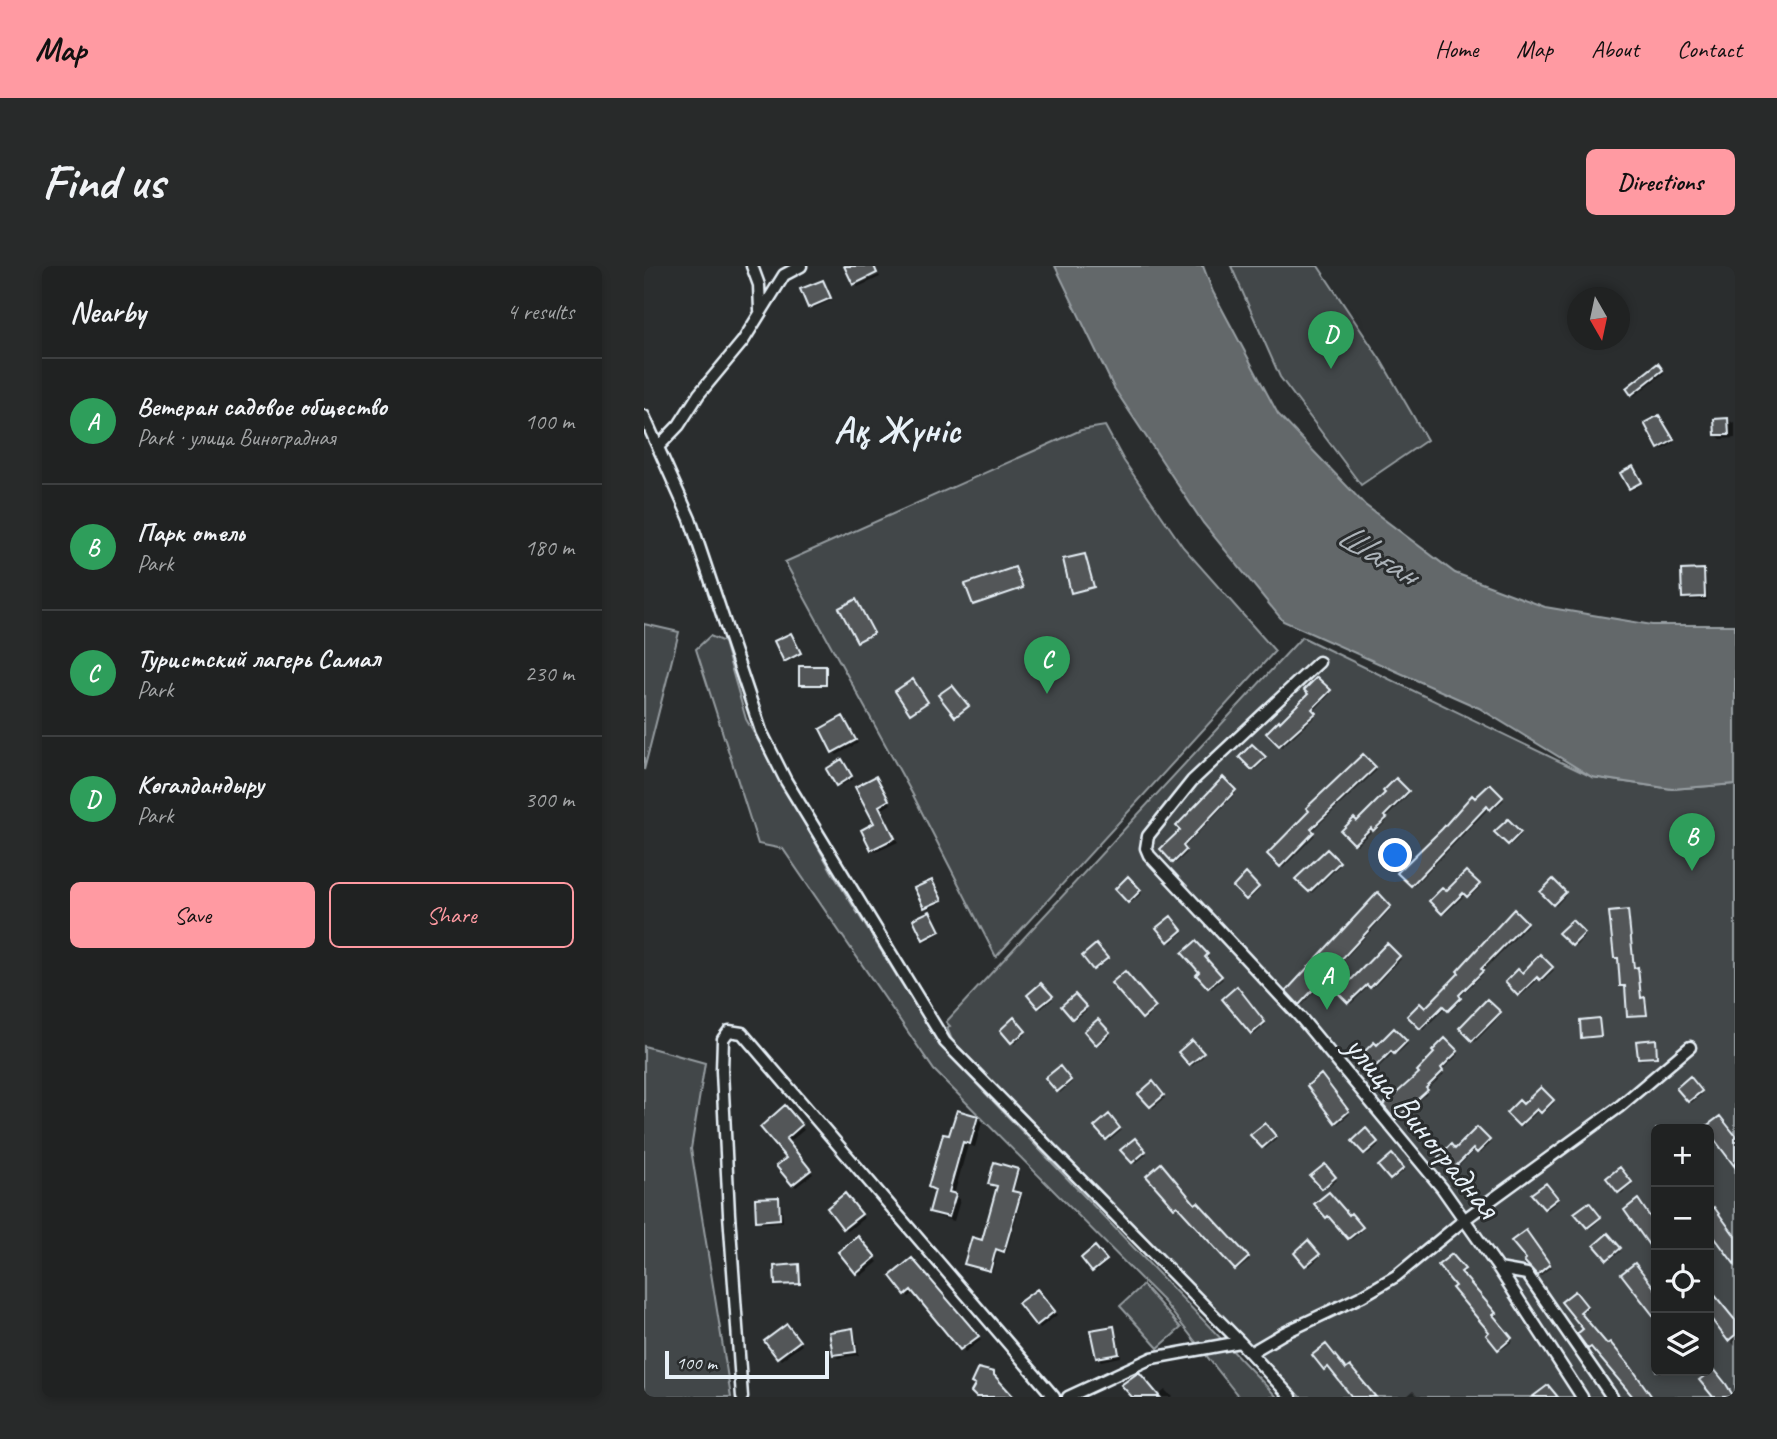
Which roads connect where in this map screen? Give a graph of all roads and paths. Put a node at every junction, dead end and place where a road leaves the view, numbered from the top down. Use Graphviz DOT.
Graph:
graph roads {
  1 [pos="751,266"];
  2 [pos="801,266"];
  3 [pos="760,312"];
  4 [pos="644,416"];
  5 [pos="658,447"];
  6 [pos="1319,662"];
  7 [pos="1690,1047"];
  8 [pos="1465,1219"];
  9 [pos="1499,1269"];
  10 [pos="1240,1342"];
  11 [pos="1250,1353"];
  12 [pos="742,1397"];
  13 [pos="1054,1397"];
  14 [pos="1068,1397"];
  15 [pos="1291,1397"];
  16 [pos="1582,1397"];
  17 [pos="1612,1397"];
  1 -- 3 [label="street"];
  2 -- 3 [label="street"];
  3 -- 5 [label="street"];
  4 -- 5 [label="street"];
  5 -- 10 [label="street"];
  6 -- 8 [label="street, улица Виноградная"];
  7 -- 8 [label="street"];
  8 -- 9 [label="street, улица Виноградная"];
  8 -- 11 [label="street"];
  9 -- 16 [label="street, улица Виноградная"];
  9 -- 17 [label="street"];
  10 -- 11 [label="street"];
  10 -- 14 [label="street"];
  11 -- 15 [label="street"];
  12 -- 13 [label="street"];
}
